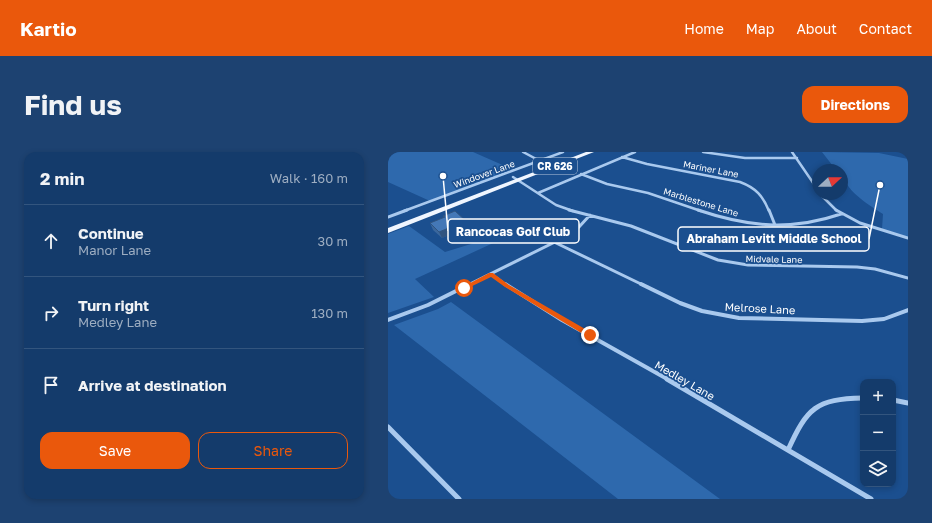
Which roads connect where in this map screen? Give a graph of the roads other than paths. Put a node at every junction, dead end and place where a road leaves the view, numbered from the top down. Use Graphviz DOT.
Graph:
graph roads {
  1 [pos="523,152"];
  2 [pos="563,152"];
  3 [pos="578,152"];
  4 [pos="588,152"];
  5 [pos="635,152"];
  6 [pos="703,152"];
  7 [pos="792,152"];
  8 [pos="622,157"];
  9 [pos="796,158"];
  10 [pos="540,160"];
  11 [pos="582,174"];
  12 [pos="516,178"];
  13 [pos="812,181"];
  14 [pos="538,193"];
  15 [pos="825,200"];
  16 [pos="841,214"];
  17 [pos="590,215"];
  18 [pos="388,216"];
  19 [pos="388,224"];
  20 [pos="775,225"];
  21 [pos="388,231"];
  22 [pos="908,238"];
  23 [pos="554,242"];
  24 [pos="491,274"];
  25 [pos="908,278"];
  26 [pos="908,310"];
  27 [pos="388,320"];
  28 [pos="860,398"];
  29 [pos="896,401"];
  30 [pos="908,403"];
  31 [pos="388,427"];
  32 [pos="788,450"];
  33 [pos="460,499"];
  34 [pos="871,499"];
  1 -- 10 [label="street"];
  2 -- 10 [label="street, Windover Lane"];
  3 -- 12 [label="main road, CR 626"];
  4 -- 12 [label="main road, CR 626"];
  5 -- 8 [label="street"];
  6 -- 9 [label="street"];
  7 -- 9 [label="street"];
  8 -- 11 [label="street"];
  8 -- 20 [label="street, Mariner Lane"];
  9 -- 13 [label="street"];
  10 -- 18 [label="street, Windover Lane"];
  11 -- 14 [label="street"];
  11 -- 20 [label="street, Marblestone Lane"];
  12 -- 14 [label="street, Midvale Lane"];
  12 -- 19 [label="main road, CR 626"];
  12 -- 21 [label="main road, CR 626"];
  14 -- 17 [label="street, Midvale Lane"];
  15 -- 16 [label="street"];
  16 -- 20 [label="street, Marblestone Lane"];
  16 -- 22 [label="street"];
  17 -- 23 [label="street"];
  17 -- 25 [label="street, Midvale Lane"];
  23 -- 24 [label="street"];
  23 -- 26 [label="street, Melrose Lane"];
  24 -- 27 [label="street"];
  24 -- 32 [label="street, Medley Lane"];
  28 -- 32 [label="street"];
  29 -- 30 [label="street"];
  31 -- 33 [label="street"];
  32 -- 34 [label="street, Medley Lane"];
}
